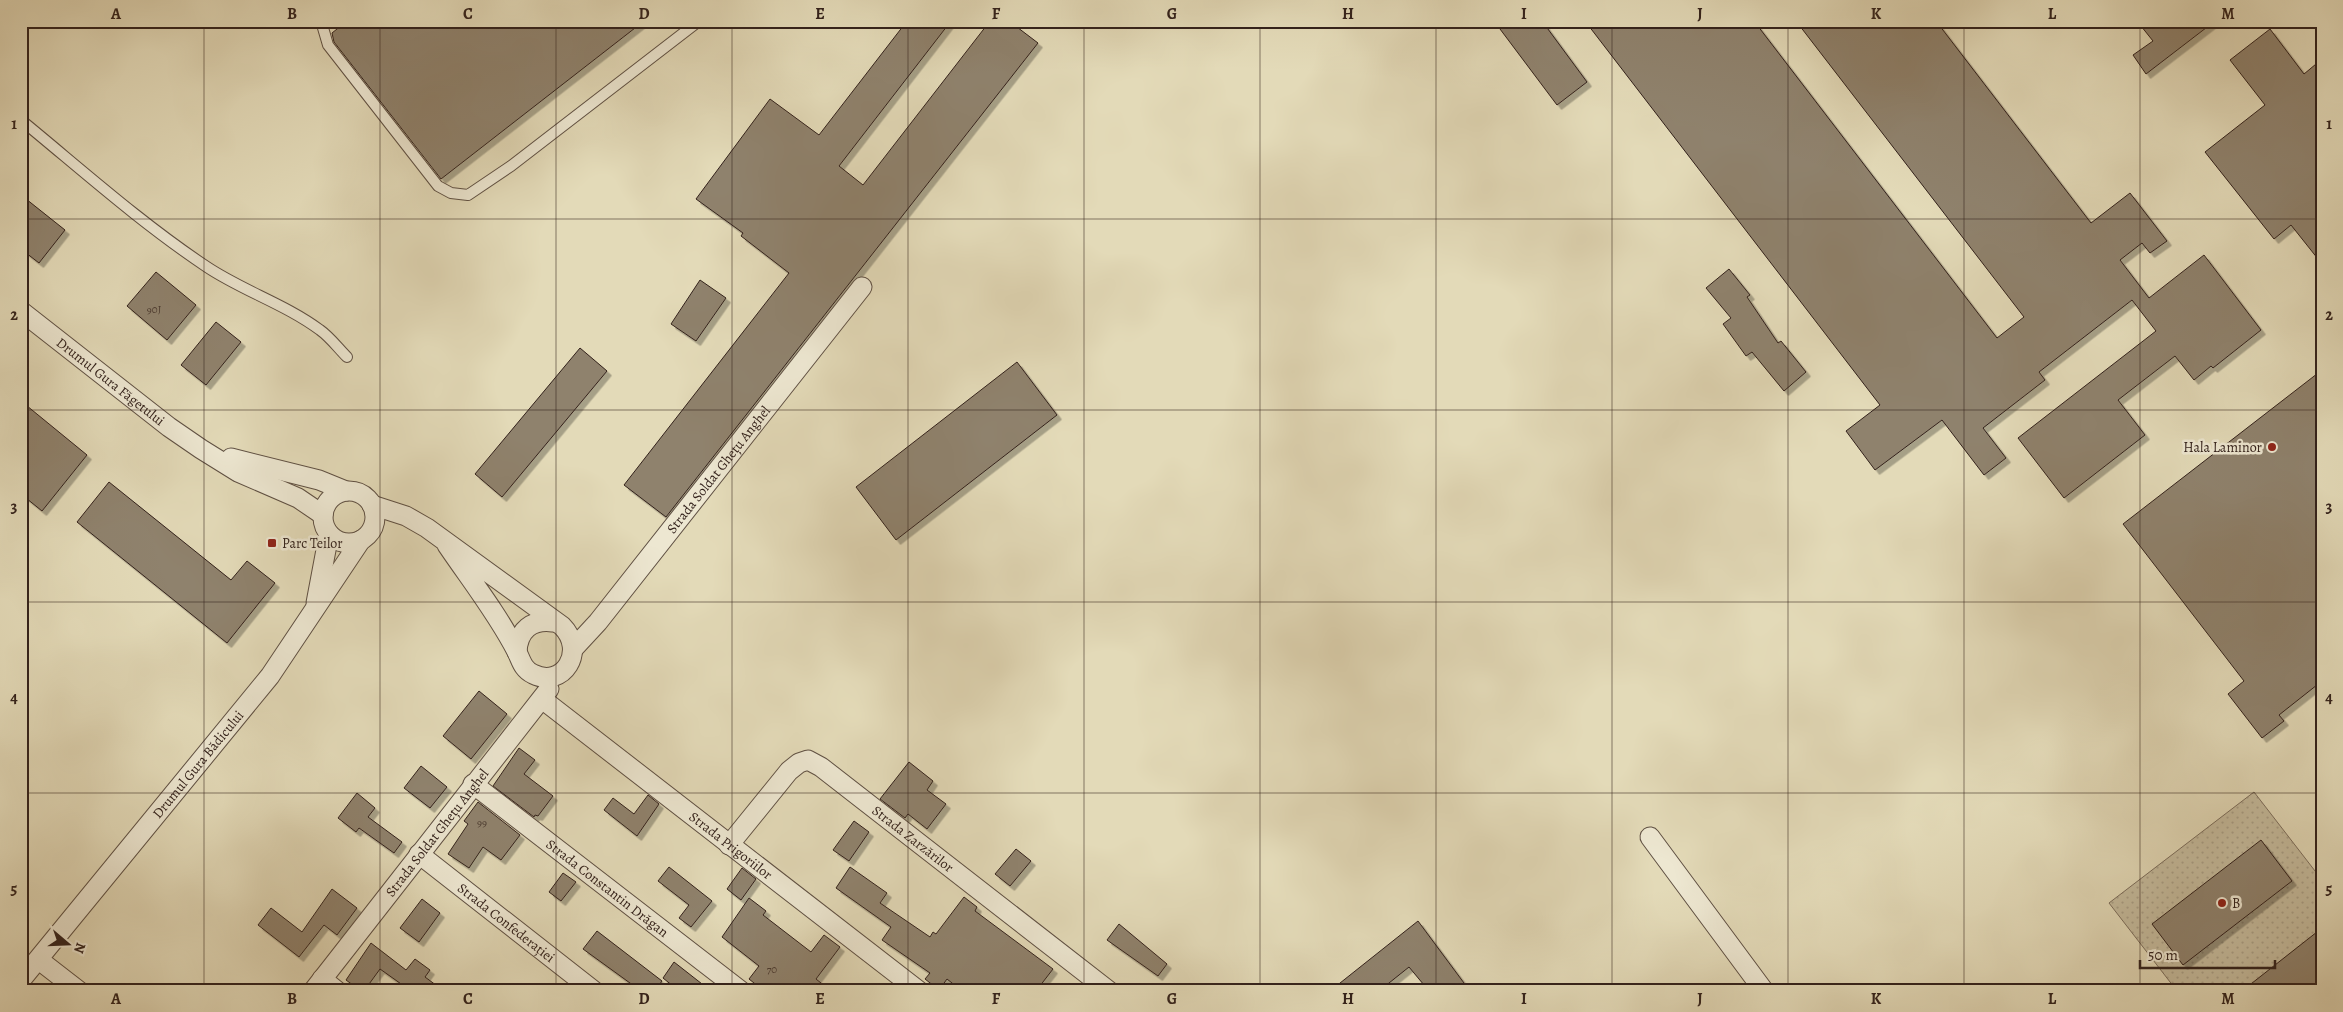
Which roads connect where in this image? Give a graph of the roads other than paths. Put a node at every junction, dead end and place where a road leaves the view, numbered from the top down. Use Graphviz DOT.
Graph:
graph roads {
  1 [pos="321,21"];
  2 [pos="699,21"];
  3 [pos="21,120"];
  4 [pos="862,287"];
  5 [pos="21,310"];
  6 [pos="347,357"];
  7 [pos="201,449"];
  8 [pos="346,491"];
  9 [pos="372,504"];
  10 [pos="396,513"];
  11 [pos="323,515"];
  12 [pos="367,533"];
  13 [pos="329,534"];
  14 [pos="448,544"];
  15 [pos="314,612"];
  16 [pos="553,622"];
  17 [pos="573,649"];
  18 [pos="517,652"];
  19 [pos="561,672"];
  20 [pos="533,674"];
  21 [pos="542,699"];
  22 [pos="474,784"];
  23 [pos="1650,837"];
  24 [pos="729,845"];
  25 [pos="419,854"];
  26 [pos="39,960"];
  27 [pos="21,980"];
  28 [pos="317,985"];
  29 [pos="79,991"];
  30 [pos="337,991"];
  31 [pos="594,991"];
  32 [pos="741,991"];
  33 [pos="919,991"];
  34 [pos="1109,991"];
  35 [pos="1764,991"];
  1 -- 2 [label="lane"];
  3 -- 6 [label="lane"];
  4 -- 17 [label="street, Strada Soldat Ghețu Anghel"];
  5 -- 7 [label="street, Drumul Gura Făgetului"];
  7 -- 8 [label="street, Drumul Gura Făgetului"];
  7 -- 11 [label="street, Drumul Gura Făgetului"];
  8 -- 9 [label="street"];
  8 -- 11 [label="street"];
  9 -- 10 [label="street"];
  9 -- 12 [label="street"];
  10 -- 12 [label="street, Drumul Gura Bădicului"];
  10 -- 14 [label="street"];
  11 -- 13 [label="street"];
  12 -- 13 [label="street"];
  12 -- 15 [label="street, Drumul Gura Bădicului"];
  13 -- 15 [label="street"];
  14 -- 16 [label="street"];
  14 -- 18 [label="street"];
  15 -- 26 [label="street, Drumul Gura Bădicului"];
  16 -- 17 [label="street"];
  16 -- 18 [label="street"];
  17 -- 19 [label="street"];
  18 -- 20 [label="street"];
  19 -- 20 [label="street"];
  19 -- 21 [label="street, Strada Soldat Ghețu Anghel"];
  20 -- 21 [label="street"];
  21 -- 22 [label="street, Strada Soldat Ghețu Anghel"];
  21 -- 24 [label="street, Strada Prigoriilor"];
  22 -- 25 [label="street, Strada Soldat Ghețu Anghel"];
  22 -- 32 [label="street, Strada Constantin Drăgan"];
  23 -- 35 [label="street"];
  24 -- 33 [label="street, Strada Prigoriilor"];
  24 -- 34 [label="street, Strada Zarzărilor"];
  25 -- 28 [label="street, Strada Soldat Ghețu Anghel"];
  25 -- 31 [label="street, Strada Confederației"];
  26 -- 27 [label="street, Drumul Gura Bădicului"];
  26 -- 29 [label="street"];
  28 -- 30 [label="street"];
}
